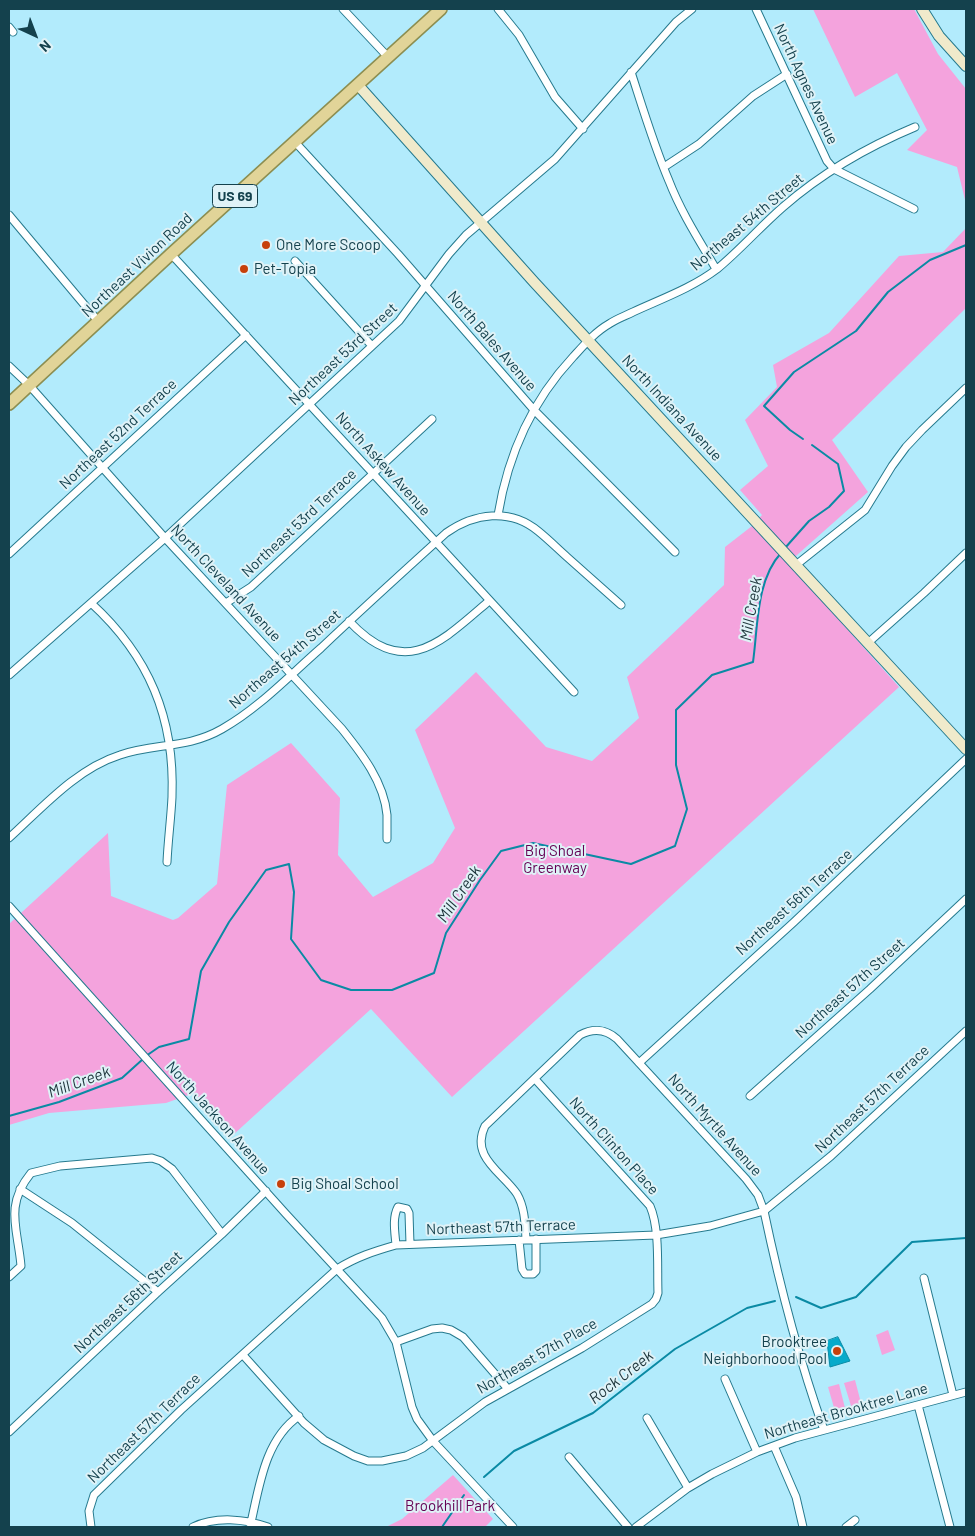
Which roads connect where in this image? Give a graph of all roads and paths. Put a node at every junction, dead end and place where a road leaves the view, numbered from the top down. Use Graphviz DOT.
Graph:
graph roads {
  1 [pos="343,9"];
  2 [pos="441,9"];
  3 [pos="498,9"];
  4 [pos="692,9"];
  5 [pos="756,9"];
  6 [pos="922,9"];
  7 [pos="388,58"];
  8 [pos="966,66"];
  9 [pos="631,72"];
  10 [pos="787,74"];
  11 [pos="358,85"];
  12 [pos="915,127"];
  13 [pos="583,128"];
  14 [pos="295,142"];
  15 [pos="664,167"];
  16 [pos="834,169"];
  17 [pos="914,209"];
  18 [pos="9,215"];
  19 [pos="482,222"];
  20 [pos="171,254"];
  21 [pos="295,261"];
  22 [pos="716,269"];
  23 [pos="426,286"];
  24 [pos="98,321"];
  25 [pos="246,335"];
  26 [pos="589,340"];
  27 [pos="372,346"];
  28 [pos="9,366"];
  29 [pos="29,385"];
  30 [pos="966,388"];
  31 [pos="9,404"];
  32 [pos="310,404"];
  33 [pos="534,410"];
  34 [pos="432,418"];
  35 [pos="102,468"];
  36 [pos="372,473"];
  37 [pos="498,514"];
  38 [pos="165,538"];
  39 [pos="436,542"];
  40 [pos="675,552"];
  41 [pos="966,553"];
  42 [pos="9,554"];
  43 [pos="796,565"];
  44 [pos="489,601"];
  45 [pos="91,603"];
  46 [pos="226,603"];
  47 [pos="621,605"];
  48 [pos="349,621"];
  49 [pos="868,642"];
  50 [pos="292,674"];
  51 [pos="9,676"];
  52 [pos="574,692"];
  53 [pos="169,747"];
  54 [pos="966,749"];
  55 [pos="966,759"];
  56 [pos="9,838"];
  57 [pos="387,839"];
  58 [pos="167,862"];
  59 [pos="966,899"];
  60 [pos="9,906"];
  61 [pos="966,1031"];
  62 [pos="639,1063"];
  63 [pos="535,1078"];
  64 [pos="750,1096"];
  65 [pos="20,1189"];
  66 [pos="266,1191"];
  67 [pos="764,1210"];
  68 [pos="222,1234"];
  69 [pos="656,1235"];
  70 [pos="536,1239"];
  71 [pos="523,1240"];
  72 [pos="396,1244"];
  73 [pos="410,1244"];
  74 [pos="337,1269"];
  75 [pos="9,1277"];
  76 [pos="924,1278"];
  77 [pos="158,1292"];
  78 [pos="656,1299"];
  79 [pos="396,1342"];
  80 [pos="243,1355"];
  81 [pos="725,1379"];
  82 [pos="508,1388"];
  83 [pos="966,1392"];
  84 [pos="953,1395"];
  85 [pos="918,1405"];
  86 [pos="299,1416"];
  87 [pos="647,1418"];
  88 [pos="824,1430"];
  89 [pos="9,1432"];
  90 [pos="433,1441"];
  91 [pos="774,1446"];
  92 [pos="757,1452"];
  93 [pos="569,1458"];
  94 [pos="688,1488"];
  95 [pos="855,1520"];
  96 [pos="251,1525"];
  97 [pos="91,1527"];
  98 [pos="193,1527"];
  99 [pos="268,1527"];
  100 [pos="512,1527"];
  101 [pos="628,1527"];
  102 [pos="637,1527"];
  103 [pos="803,1527"];
  104 [pos="846,1527"];
  105 [pos="950,1527"];
  1 -- 7 [label="street"];
  2 -- 7 [label="main road, Northeast Vivion Road / US 69"];
  3 -- 13 [label="street"];
  4 -- 9 [label="street, Northeast 53rd Street"];
  5 -- 10 [label="street, North Agnes Avenue"];
  6 -- 8 [label="street"];
  7 -- 11 [label="main road, Northeast Vivion Road / US 69"];
  9 -- 13 [label="street, Northeast 53rd Street"];
  9 -- 15 [label="street"];
  10 -- 15 [label="street"];
  10 -- 16 [label="street, North Agnes Avenue"];
  11 -- 14 [label="main road, Northeast Vivion Road / US 69"];
  11 -- 19 [label="street, North Indiana Avenue"];
  12 -- 16 [label="street, Northeast 54th Street"];
  13 -- 19 [label="street, Northeast 53rd Street"];
  14 -- 20 [label="main road, Northeast Vivion Road / US 69"];
  14 -- 23 [label="street, North Bales Avenue"];
  15 -- 22 [label="street"];
  16 -- 17 [label="street"];
  16 -- 22 [label="street, Northeast 54th Street"];
  18 -- 24 [label="street"];
  19 -- 23 [label="street, Northeast 53rd Street"];
  19 -- 26 [label="street, North Indiana Avenue"];
  20 -- 24 [label="main road, Northeast Vivion Road / US 69"];
  20 -- 25 [label="street, North Askew Avenue"];
  21 -- 27 [label="street"];
  22 -- 26 [label="street, Northeast 54th Street"];
  23 -- 27 [label="street, Northeast 53rd Street"];
  23 -- 33 [label="street, North Bales Avenue"];
  24 -- 29 [label="main road, Northeast Vivion Road / US 69"];
  25 -- 32 [label="street, North Askew Avenue"];
  25 -- 35 [label="street, Northeast 52nd Terrace"];
  26 -- 33 [label="street, Northeast 54th Street"];
  26 -- 43 [label="street, North Indiana Avenue"];
  27 -- 32 [label="street, Northeast 53rd Street"];
  28 -- 29 [label="street, North Cleveland Avenue"];
  29 -- 31 [label="main road, Northeast Vivion Road / US 69"];
  29 -- 35 [label="street, North Cleveland Avenue"];
  30 -- 43 [label="street"];
  32 -- 36 [label="street, North Askew Avenue"];
  32 -- 38 [label="street, Northeast 53rd Street"];
  33 -- 37 [label="street, Northeast 54th Street"];
  33 -- 40 [label="street, North Bales Avenue"];
  34 -- 36 [label="street, Northeast 53rd Terrace"];
  35 -- 38 [label="street, North Cleveland Avenue"];
  35 -- 42 [label="street, Northeast 52nd Terrace"];
  36 -- 39 [label="street, North Askew Avenue"];
  36 -- 46 [label="street, Northeast 53rd Terrace"];
  37 -- 39 [label="street, Northeast 54th Street"];
  37 -- 47 [label="street"];
  38 -- 45 [label="street, Northeast 53rd Street"];
  38 -- 46 [label="street, North Cleveland Avenue"];
  39 -- 44 [label="street, North Askew Avenue"];
  39 -- 48 [label="street, Northeast 54th Street"];
  41 -- 49 [label="street"];
  43 -- 49 [label="street, North Indiana Avenue"];
  44 -- 48 [label="street"];
  44 -- 52 [label="street, North Askew Avenue"];
  45 -- 51 [label="street, Northeast 53rd Street"];
  45 -- 53 [label="street"];
  46 -- 50 [label="street, North Cleveland Avenue"];
  48 -- 50 [label="street, Northeast 54th Street"];
  49 -- 54 [label="street, North Indiana Avenue"];
  50 -- 53 [label="street, Northeast 54th Street"];
  50 -- 57 [label="street, North Cleveland Avenue"];
  53 -- 56 [label="street, Northeast 54th Street"];
  53 -- 58 [label="street"];
  55 -- 62 [label="street, Northeast 56th Terrace"];
  59 -- 64 [label="street, Northeast 57th Street"];
  60 -- 66 [label="street, North Jackson Avenue"];
  61 -- 67 [label="street, Northeast 57th Terrace"];
  62 -- 63 [label="street, North Myrtle Avenue"];
  62 -- 67 [label="street, North Myrtle Avenue"];
  63 -- 69 [label="street, North Clinton Place"];
  63 -- 71 [label="street"];
  65 -- 68 [label="street"];
  65 -- 75 [label="street"];
  65 -- 77 [label="street"];
  66 -- 68 [label="street, Northeast 56th Street"];
  66 -- 74 [label="street, North Jackson Avenue"];
  67 -- 69 [label="street, Northeast 57th Terrace"];
  67 -- 88 [label="street, North Myrtle Avenue"];
  68 -- 77 [label="street, Northeast 56th Street"];
  69 -- 70 [label="street, Northeast 57th Terrace"];
  69 -- 78 [label="street, North Clinton Place"];
  70 -- 71 [label="street, Northeast 57th Terrace"];
  70 -- 71 [label="street"];
  71 -- 73 [label="street, Northeast 57th Terrace"];
  72 -- 73 [label="street, Northeast 57th Terrace"];
  72 -- 73 [label="street"];
  72 -- 74 [label="street, Northeast 57th Terrace"];
  74 -- 79 [label="street, North Jackson Avenue"];
  74 -- 80 [label="street, Northeast 57th Terrace"];
  76 -- 84 [label="street"];
  77 -- 89 [label="street, Northeast 56th Street"];
  78 -- 82 [label="street, Northeast 57th Place"];
  79 -- 82 [label="street"];
  79 -- 90 [label="street, North Jackson Avenue"];
  80 -- 86 [label="street, Northeast 57th Place"];
  80 -- 97 [label="street, Northeast 57th Terrace"];
  81 -- 92 [label="street"];
  82 -- 90 [label="street, Northeast 57th Place"];
  83 -- 84 [label="street, Northeast Brooktree Lane"];
  84 -- 85 [label="street, Northeast Brooktree Lane"];
  85 -- 88 [label="street, Northeast Brooktree Lane"];
  85 -- 105 [label="street"];
  86 -- 90 [label="street, Northeast 57th Place"];
  86 -- 96 [label="street"];
  87 -- 94 [label="street"];
  88 -- 91 [label="street, Northeast Brooktree Lane"];
  90 -- 100 [label="street, North Jackson Avenue"];
  91 -- 92 [label="street, Northeast Brooktree Lane"];
  91 -- 103 [label="street"];
  92 -- 94 [label="street, Northeast Brooktree Lane"];
  93 -- 101 [label="street"];
  94 -- 102 [label="street, Northeast Brooktree Lane"];
  95 -- 104 [label="street"];
  96 -- 98 [label="street"];
  96 -- 99 [label="street"];
}
